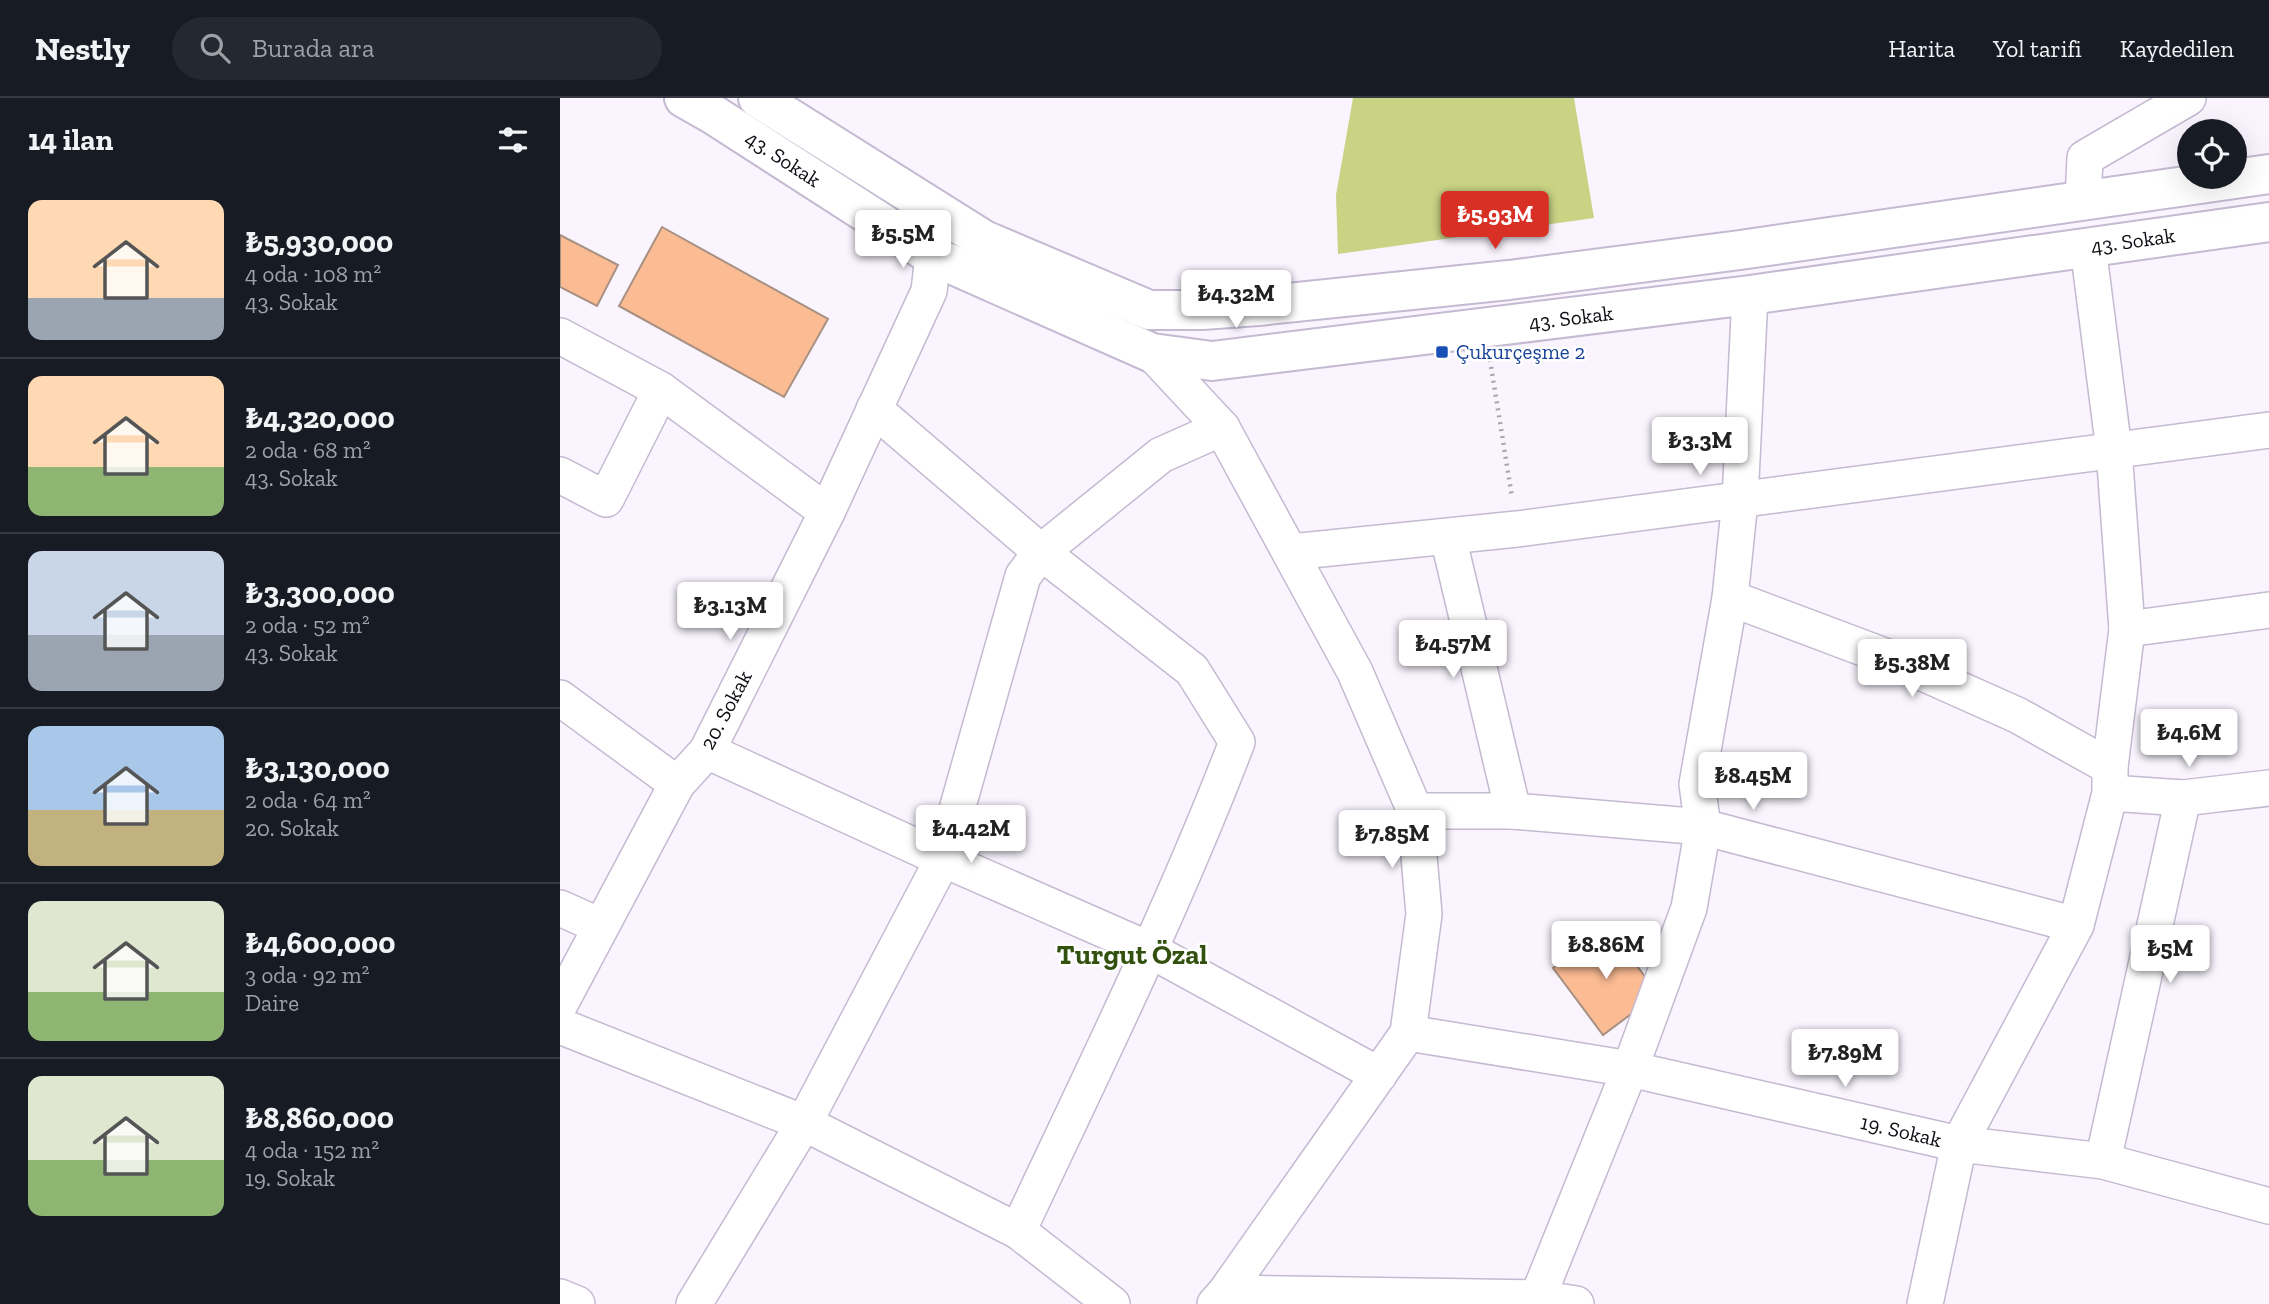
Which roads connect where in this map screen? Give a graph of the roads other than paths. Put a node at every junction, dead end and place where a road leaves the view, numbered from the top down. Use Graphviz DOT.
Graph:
graph roads {
  1 [pos="758,98"];
  2 [pos="2188,98"];
  3 [pos="706,104"];
  4 [pos="2269,174"];
  5 [pos="2084,200"];
  6 [pos="950,221"];
  7 [pos="2269,222"];
  8 [pos="984,240"];
  9 [pos="2088,247"];
  10 [pos="1740,250"];
  11 [pos="938,270"];
  12 [pos="1750,295"];
  13 [pos="1149,310"];
  14 [pos="1202,310"];
  15 [pos="560,336"];
  16 [pos="1152,353"];
  17 [pos="1212,361"];
  18 [pos="662,390"];
  19 [pos="874,409"];
  20 [pos="1222,428"];
  21 [pos="2269,430"];
  22 [pos="2114,450"];
  23 [pos="560,475"];
  24 [pos="1740,500"];
  25 [pos="827,512"];
  26 [pos="1448,537"];
  27 [pos="1041,552"];
  28 [pos="1292,552"];
  29 [pos="1730,598"];
  30 [pos="2269,610"];
  31 [pos="2127,629"];
  32 [pos="560,698"];
  33 [pos="707,751"];
  34 [pos="2110,780"];
  35 [pos="677,784"];
  36 [pos="2269,788"];
  37 [pos="2183,798"];
  38 [pos="1415,811"];
  39 [pos="1513,811"];
  40 [pos="1703,827"];
  41 [pos="943,859"];
  42 [pos="560,908"];
  43 [pos="2076,925"];
  44 [pos="600,926"];
  45 [pos="1150,950"];
  46 [pos="560,1004"];
  47 [pos="560,1026"];
  48 [pos="1408,1033"];
  49 [pos="1630,1069"];
  50 [pos="1379,1075"];
  51 [pos="804,1123"];
  52 [pos="1959,1144"];
  53 [pos="2103,1161"];
  54 [pos="2269,1206"];
  55 [pos="1017,1231"];
  56 [pos="560,1297"];
  57 [pos="1220,1298"];
  58 [pos="1536,1301"];
  59 [pos="576,1304"];
  60 [pos="694,1304"];
  61 [pos="1112,1304"];
  62 [pos="1576,1304"];
  63 [pos="1925,1304"];
  1 -- 6 [label="street, 43. Sokak"];
  2 -- 5 [label="street"];
  3 -- 11 [label="street, 43. Sokak"];
  4 -- 5 [label="street, 43. Sokak"];
  5 -- 9 [label="street"];
  5 -- 10 [label="street, 43. Sokak"];
  6 -- 8 [label="street, 43. Sokak"];
  6 -- 11 [label="street"];
  7 -- 9 [label="street, 43. Sokak"];
  8 -- 11 [label="street"];
  8 -- 13 [label="street, 43. Sokak"];
  9 -- 12 [label="street, 43. Sokak"];
  9 -- 22 [label="street"];
  10 -- 12 [label="street"];
  10 -- 14 [label="street, 43. Sokak"];
  11 -- 16 [label="street, 43. Sokak"];
  11 -- 19 [label="street, 20. Sokak"];
  12 -- 17 [label="street, 43. Sokak"];
  12 -- 24 [label="street"];
  13 -- 14 [label="street, 43. Sokak"];
  13 -- 16 [label="street"];
  14 -- 17 [label="street"];
  15 -- 18 [label="street"];
  16 -- 17 [label="street, 43. Sokak"];
  16 -- 20 [label="street"];
  17 -- 20 [label="street"];
  18 -- 23 [label="street"];
  18 -- 25 [label="street"];
  19 -- 25 [label="street, 20. Sokak"];
  19 -- 27 [label="street"];
  20 -- 27 [label="street"];
  20 -- 28 [label="street"];
  21 -- 22 [label="street"];
  22 -- 24 [label="street"];
  22 -- 31 [label="street"];
  24 -- 26 [label="street"];
  24 -- 29 [label="street"];
  25 -- 33 [label="street, 20. Sokak"];
  26 -- 28 [label="street"];
  26 -- 39 [label="street"];
  27 -- 41 [label="street"];
  27 -- 45 [label="street"];
  28 -- 38 [label="street"];
  29 -- 34 [label="street"];
  29 -- 40 [label="street"];
  30 -- 31 [label="street"];
  31 -- 34 [label="street"];
  32 -- 35 [label="street"];
  33 -- 35 [label="street, 20. Sokak"];
  33 -- 41 [label="street"];
  34 -- 37 [label="street"];
  34 -- 43 [label="street"];
  35 -- 44 [label="street, 20. Sokak"];
  36 -- 37 [label="street"];
  37 -- 53 [label="street"];
  38 -- 39 [label="street"];
  38 -- 48 [label="street"];
  39 -- 40 [label="street"];
  40 -- 43 [label="street"];
  40 -- 49 [label="street"];
  41 -- 45 [label="street"];
  41 -- 51 [label="street"];
  42 -- 44 [label="street"];
  43 -- 52 [label="street"];
  44 -- 46 [label="street, 20. Sokak"];
  45 -- 50 [label="street"];
  45 -- 55 [label="street"];
  47 -- 51 [label="street"];
  48 -- 49 [label="street, 19. Sokak"];
  48 -- 50 [label="street"];
  49 -- 52 [label="street, 19. Sokak"];
  49 -- 58 [label="street"];
  50 -- 57 [label="street"];
  51 -- 55 [label="street"];
  51 -- 60 [label="street"];
  52 -- 53 [label="street, 19. Sokak"];
  52 -- 63 [label="street"];
  53 -- 54 [label="street, 19. Sokak"];
  55 -- 61 [label="street"];
  56 -- 59 [label="street"];
  57 -- 58 [label="street"];
  58 -- 62 [label="street"];
}
